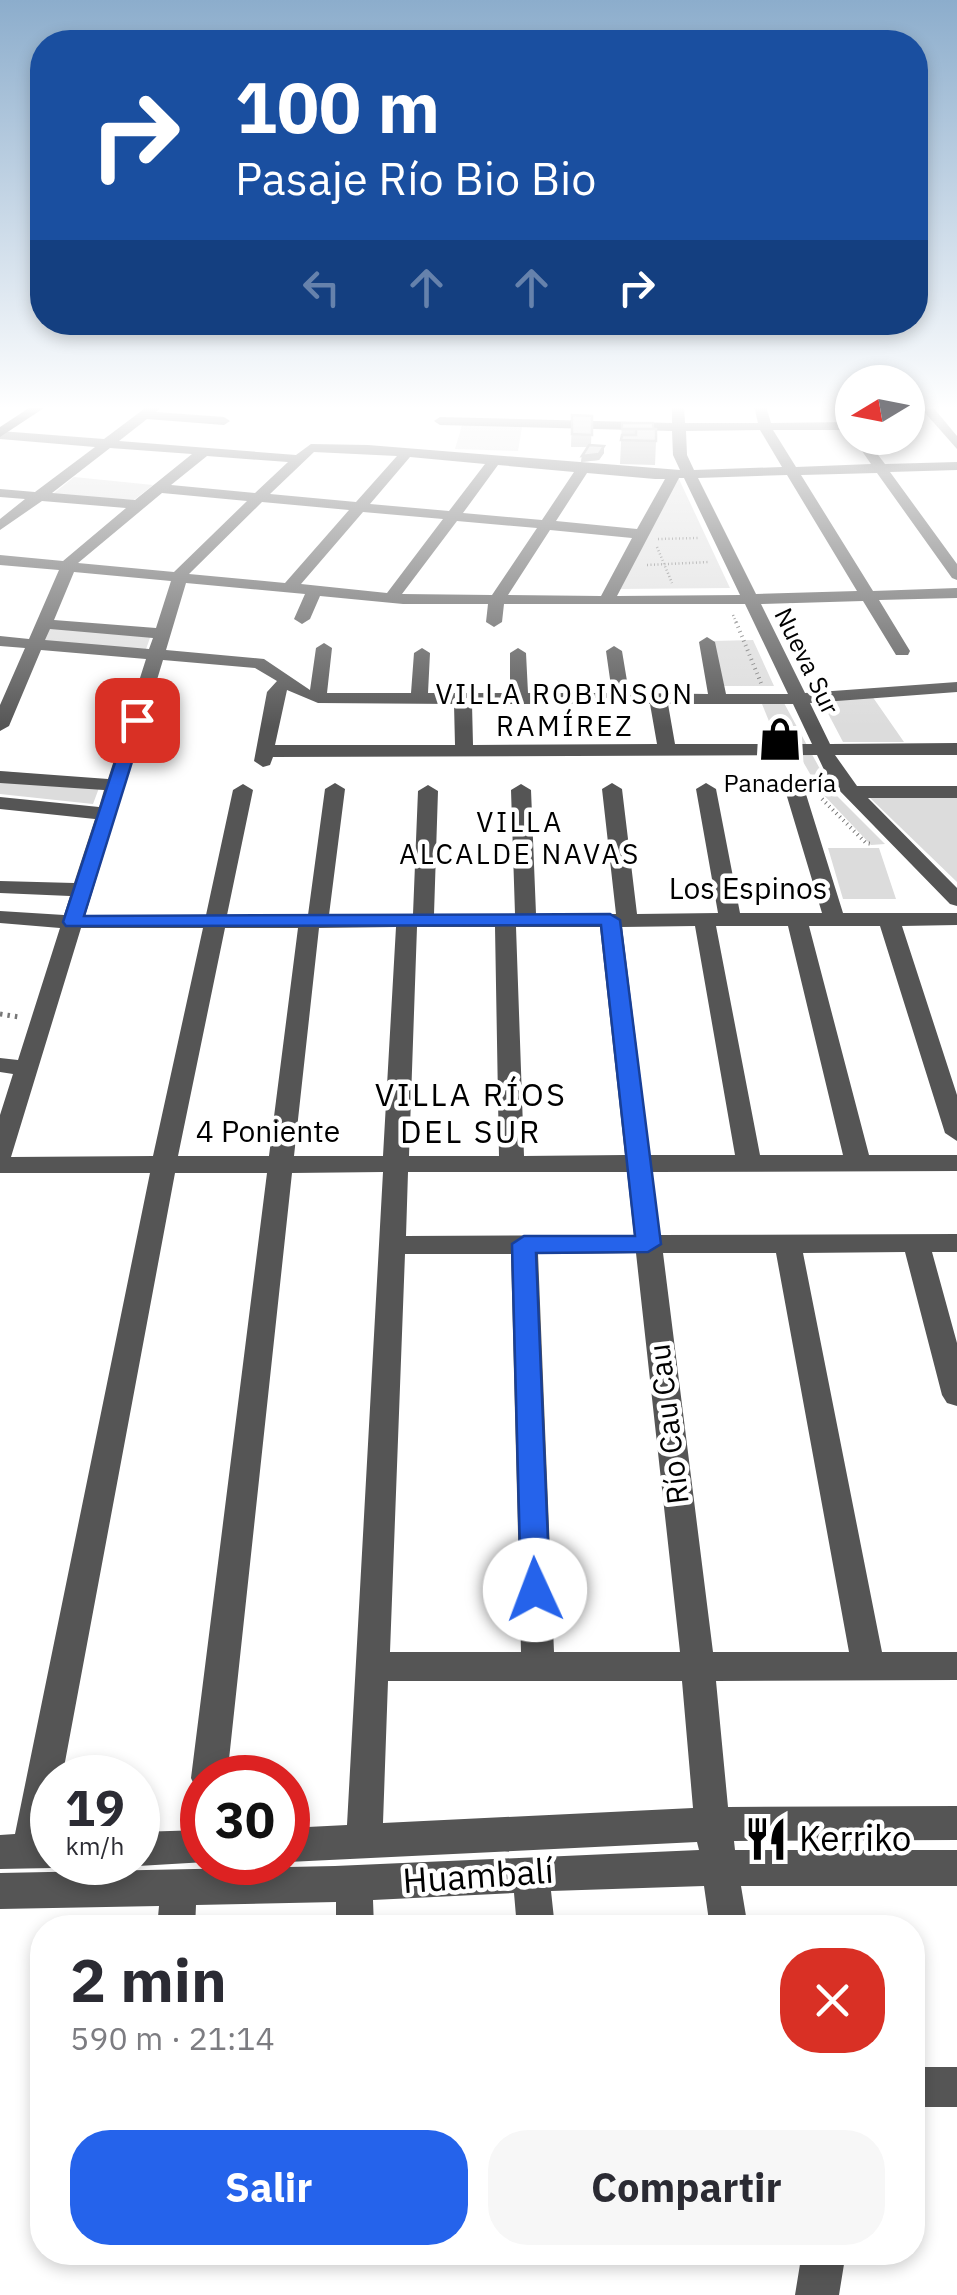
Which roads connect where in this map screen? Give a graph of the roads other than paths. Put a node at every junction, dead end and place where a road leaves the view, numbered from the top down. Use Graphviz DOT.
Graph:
graph roads {
  1 [pos="129,513"];
  2 [pos="241,513"];
  3 [pos="355,513"];
  4 [pos="434,513"];
  5 [pos="554,513"];
  6 [pos="655,513"];
  7 [pos="703,513"];
  8 [pos="818,513"];
  9 [pos="912,513"];
  10 [pos="453,515"];
  11 [pos="547,524"];
  12 [pos="641,534"];
  13 [pos="0,560"];
  14 [pos="68,566"];
  15 [pos="182,575"];
  16 [pos="957,575"];
  17 [pos="290,587"];
  18 [pos="315,590"];
  19 [pos="957,593"];
  20 [pos="868,596"];
  21 [pos="397,599"];
  22 [pos="498,600"];
  23 [pos="750,600"];
  24 [pos="586,601"];
  25 [pos="609,601"];
  26 [pos="640,602"];
  27 [pos="302,619"];
  28 [pos="398,621"];
  29 [pos="494,622"];
  30 [pos="586,623"];
  31 [pos="44,624"];
  32 [pos="641,624"];
  33 [pos="164,634"];
  34 [pos="0,641"];
  35 [pos="707,642"];
  36 [pos="35,644"];
  37 [pos="324,648"];
  38 [pos="614,651"];
  39 [pos="902,651"];
  40 [pos="422,653"];
  41 [pos="518,653"];
  42 [pos="158,656"];
  43 [pos="286,682"];
  44 [pos="957,688"];
  45 [pos="318,698"];
  46 [pos="419,698"];
  47 [pos="463,698"];
  48 [pos="519,698"];
  49 [pos="622,698"];
  50 [pos="658,698"];
  51 [pos="718,699"];
  52 [pos="798,699"];
  53 [pos="0,726"];
  54 [pos="957,740"];
  55 [pos="822,748"];
  56 [pos="667,749"];
  57 [pos="920,749"];
  58 [pos="957,749"];
  59 [pos="464,750"];
  60 [pos="0,777"];
  61 [pos="117,785"];
  62 [pos="845,787"];
  63 [pos="612,788"];
  64 [pos="706,789"];
  65 [pos="243,790"];
  66 [pos="335,790"];
  67 [pos="520,790"];
  68 [pos="428,791"];
  69 [pos="957,792"];
  70 [pos="0,804"];
  71 [pos="108,814"];
  72 [pos="0,887"];
  73 [pos="84,890"];
  74 [pos="957,900"];
  75 [pos="0,917"];
  76 [pos="704,919"];
  77 [pos="730,919"];
  78 [pos="797,919"];
  79 [pos="834,919"];
  80 [pos="889,919"];
  81 [pos="957,919"];
  82 [pos="415,920"];
  83 [pos="515,920"];
  84 [pos="619,920"];
  85 [pos="216,921"];
  86 [pos="313,921"];
  87 [pos="72,922"];
  88 [pos="0,1065"];
  89 [pos="27,1068"];
  90 [pos="957,1133"];
  91 [pos="0,1154"];
  92 [pos="639,1163"];
  93 [pos="749,1163"];
  94 [pos="858,1163"];
  95 [pos="957,1163"];
  96 [pos="164,1164"];
  97 [pos="280,1164"];
  98 [pos="396,1164"];
  99 [pos="512,1164"];
  100 [pos="0,1165"];
  101 [pos="916,1243"];
  102 [pos="957,1243"];
  103 [pos="392,1244"];
  104 [pos="524,1244"];
  105 [pos="648,1244"];
  106 [pos="788,1244"];
  107 [pos="957,1395"];
  108 [pos="538,1666"];
  109 [pos="868,1666"];
  110 [pos="957,1666"];
  111 [pos="371,1667"];
  112 [pos="698,1667"];
  113 [pos="212,1755"];
  114 [pos="957,1823"];
  115 [pos="713,1824"];
  116 [pos="364,1843"];
  117 [pos="310,1844"];
  118 [pos="28,1851"];
  119 [pos="719,1868"];
  120 [pos="957,1868"];
  121 [pos="530,1873"];
  122 [pos="354,1884"];
  123 [pos="179,1886"];
  124 [pos="0,1891"];
  125 [pos="177,1915"];
  126 [pos="355,1915"];
  127 [pos="535,1915"];
  128 [pos="727,1915"];
  129 [pos="957,2086"];
  130 [pos="925,2087"];
  131 [pos="822,2265"];
  132 [pos="817,2295"];
  1 -- 14 [label="street"];
  2 -- 15 [label="street"];
  3 -- 17 [label="street"];
  4 -- 10 [label="street"];
  5 -- 11 [label="street"];
  6 -- 12 [label="street"];
  7 -- 23 [label="street, Nueva Sur"];
  8 -- 20 [label="street"];
  9 -- 16 [label="street"];
  10 -- 11 [label="street"];
  10 -- 21 [label="street"];
  11 -- 12 [label="street"];
  11 -- 22 [label="street"];
  12 -- 25 [label="street"];
  13 -- 14 [label="street"];
  14 -- 15 [label="street"];
  14 -- 31 [label="street"];
  15 -- 17 [label="street"];
  15 -- 33 [label="street"];
  17 -- 18 [label="street"];
  18 -- 21 [label="street"];
  18 -- 27 [label="street"];
  19 -- 20 [label="street"];
  20 -- 23 [label="street"];
  20 -- 39 [label="street"];
  21 -- 22 [label="street"];
  21 -- 28 [label="street"];
  22 -- 24 [label="street"];
  22 -- 29 [label="street"];
  23 -- 26 [label="street"];
  23 -- 52 [label="street, Nueva Sur"];
  24 -- 25 [label="street"];
  24 -- 30 [label="street"];
  25 -- 26 [label="street"];
  26 -- 32 [label="street"];
  31 -- 33 [label="street"];
  31 -- 36 [label="street"];
  33 -- 42 [label="street"];
  34 -- 36 [label="street"];
  35 -- 51 [label="street"];
  36 -- 42 [label="street"];
  36 -- 53 [label="street"];
  37 -- 45 [label="street"];
  38 -- 49 [label="street"];
  40 -- 46 [label="street"];
  41 -- 48 [label="street"];
  42 -- 43 [label="street"];
  42 -- 61 [label="street"];
  43 -- 45 [label="street"];
  43 -- 59 [label="street"];
  44 -- 52 [label="street"];
  45 -- 46 [label="street"];
  46 -- 47 [label="street"];
  47 -- 48 [label="street"];
  47 -- 59 [label="street"];
  48 -- 49 [label="street"];
  49 -- 50 [label="street"];
  50 -- 51 [label="street"];
  50 -- 56 [label="street"];
  51 -- 52 [label="street"];
  52 -- 55 [label="street, Nueva Sur"];
  54 -- 57 [label="street"];
  55 -- 56 [label="street"];
  55 -- 57 [label="street"];
  55 -- 62 [label="street, Nueva Sur"];
  56 -- 59 [label="street"];
  57 -- 58 [label="street"];
  60 -- 61 [label="street"];
  61 -- 71 [label="street"];
  62 -- 69 [label="street"];
  62 -- 74 [label="street, Nueva Sur"];
  62 -- 79 [label="street"];
  63 -- 84 [label="street, Río Cau Cau"];
  64 -- 77 [label="street"];
  65 -- 85 [label="street"];
  66 -- 86 [label="street"];
  67 -- 83 [label="street"];
  68 -- 82 [label="street"];
  70 -- 71 [label="street"];
  71 -- 73 [label="street"];
  72 -- 73 [label="street"];
  73 -- 87 [label="street"];
  75 -- 87 [label="street, Los Espinos"];
  76 -- 77 [label="street, Los Espinos"];
  76 -- 84 [label="street, Los Espinos"];
  76 -- 93 [label="street"];
  77 -- 78 [label="street, Los Espinos"];
  78 -- 79 [label="street, Los Espinos"];
  78 -- 94 [label="street"];
  79 -- 80 [label="street, Los Espinos"];
  80 -- 81 [label="street, Los Espinos"];
  80 -- 90 [label="street"];
  82 -- 83 [label="street, Los Espinos"];
  82 -- 86 [label="street, Los Espinos"];
  82 -- 98 [label="street"];
  83 -- 84 [label="street, Los Espinos"];
  83 -- 99 [label="street"];
  84 -- 92 [label="street, Río Cau Cau"];
  85 -- 86 [label="street, Los Espinos"];
  85 -- 87 [label="street, Los Espinos"];
  85 -- 96 [label="street"];
  86 -- 97 [label="street"];
  87 -- 89 [label="street"];
  88 -- 89 [label="street"];
  89 -- 91 [label="street"];
  92 -- 93 [label="street, 4 Poniente"];
  92 -- 99 [label="street, 4 Poniente"];
  92 -- 105 [label="street, Río Cau Cau"];
  93 -- 94 [label="street, 4 Poniente"];
  94 -- 95 [label="street, 4 Poniente"];
  96 -- 97 [label="street, 4 Poniente"];
  96 -- 100 [label="street, 4 Poniente"];
  96 -- 118 [label="street"];
  97 -- 98 [label="street, 4 Poniente"];
  97 -- 113 [label="street"];
  98 -- 99 [label="street, 4 Poniente"];
  98 -- 103 [label="street"];
  101 -- 102 [label="street"];
  101 -- 106 [label="street"];
  101 -- 107 [label="street"];
  103 -- 104 [label="street"];
  103 -- 111 [label="street"];
  104 -- 105 [label="street"];
  104 -- 108 [label="street"];
  105 -- 106 [label="street"];
  105 -- 112 [label="street, Río Cau Cau"];
  106 -- 109 [label="street"];
  108 -- 111 [label="street"];
  108 -- 112 [label="street"];
  109 -- 110 [label="street"];
  109 -- 112 [label="street"];
  111 -- 116 [label="street"];
  112 -- 115 [label="street, Río Cau Cau"];
  114 -- 115 [label="street, Huambalí"];
  115 -- 116 [label="street, Huambalí"];
  115 -- 119 [label="street, Río Cau Cau"];
  116 -- 117 [label="street, Huambalí"];
  119 -- 120 [label="street, Huambalí"];
  119 -- 121 [label="street, Huambalí"];
  119 -- 128 [label="street, Río Cau Cau"];
  121 -- 122 [label="street, Huambalí"];
  121 -- 127 [label="street"];
  122 -- 123 [label="street, Huambalí"];
  122 -- 126 [label="street"];
  123 -- 124 [label="street, Huambalí"];
  123 -- 125 [label="street"];
  129 -- 130 [label="street"];
  131 -- 132 [label="street"];
}
